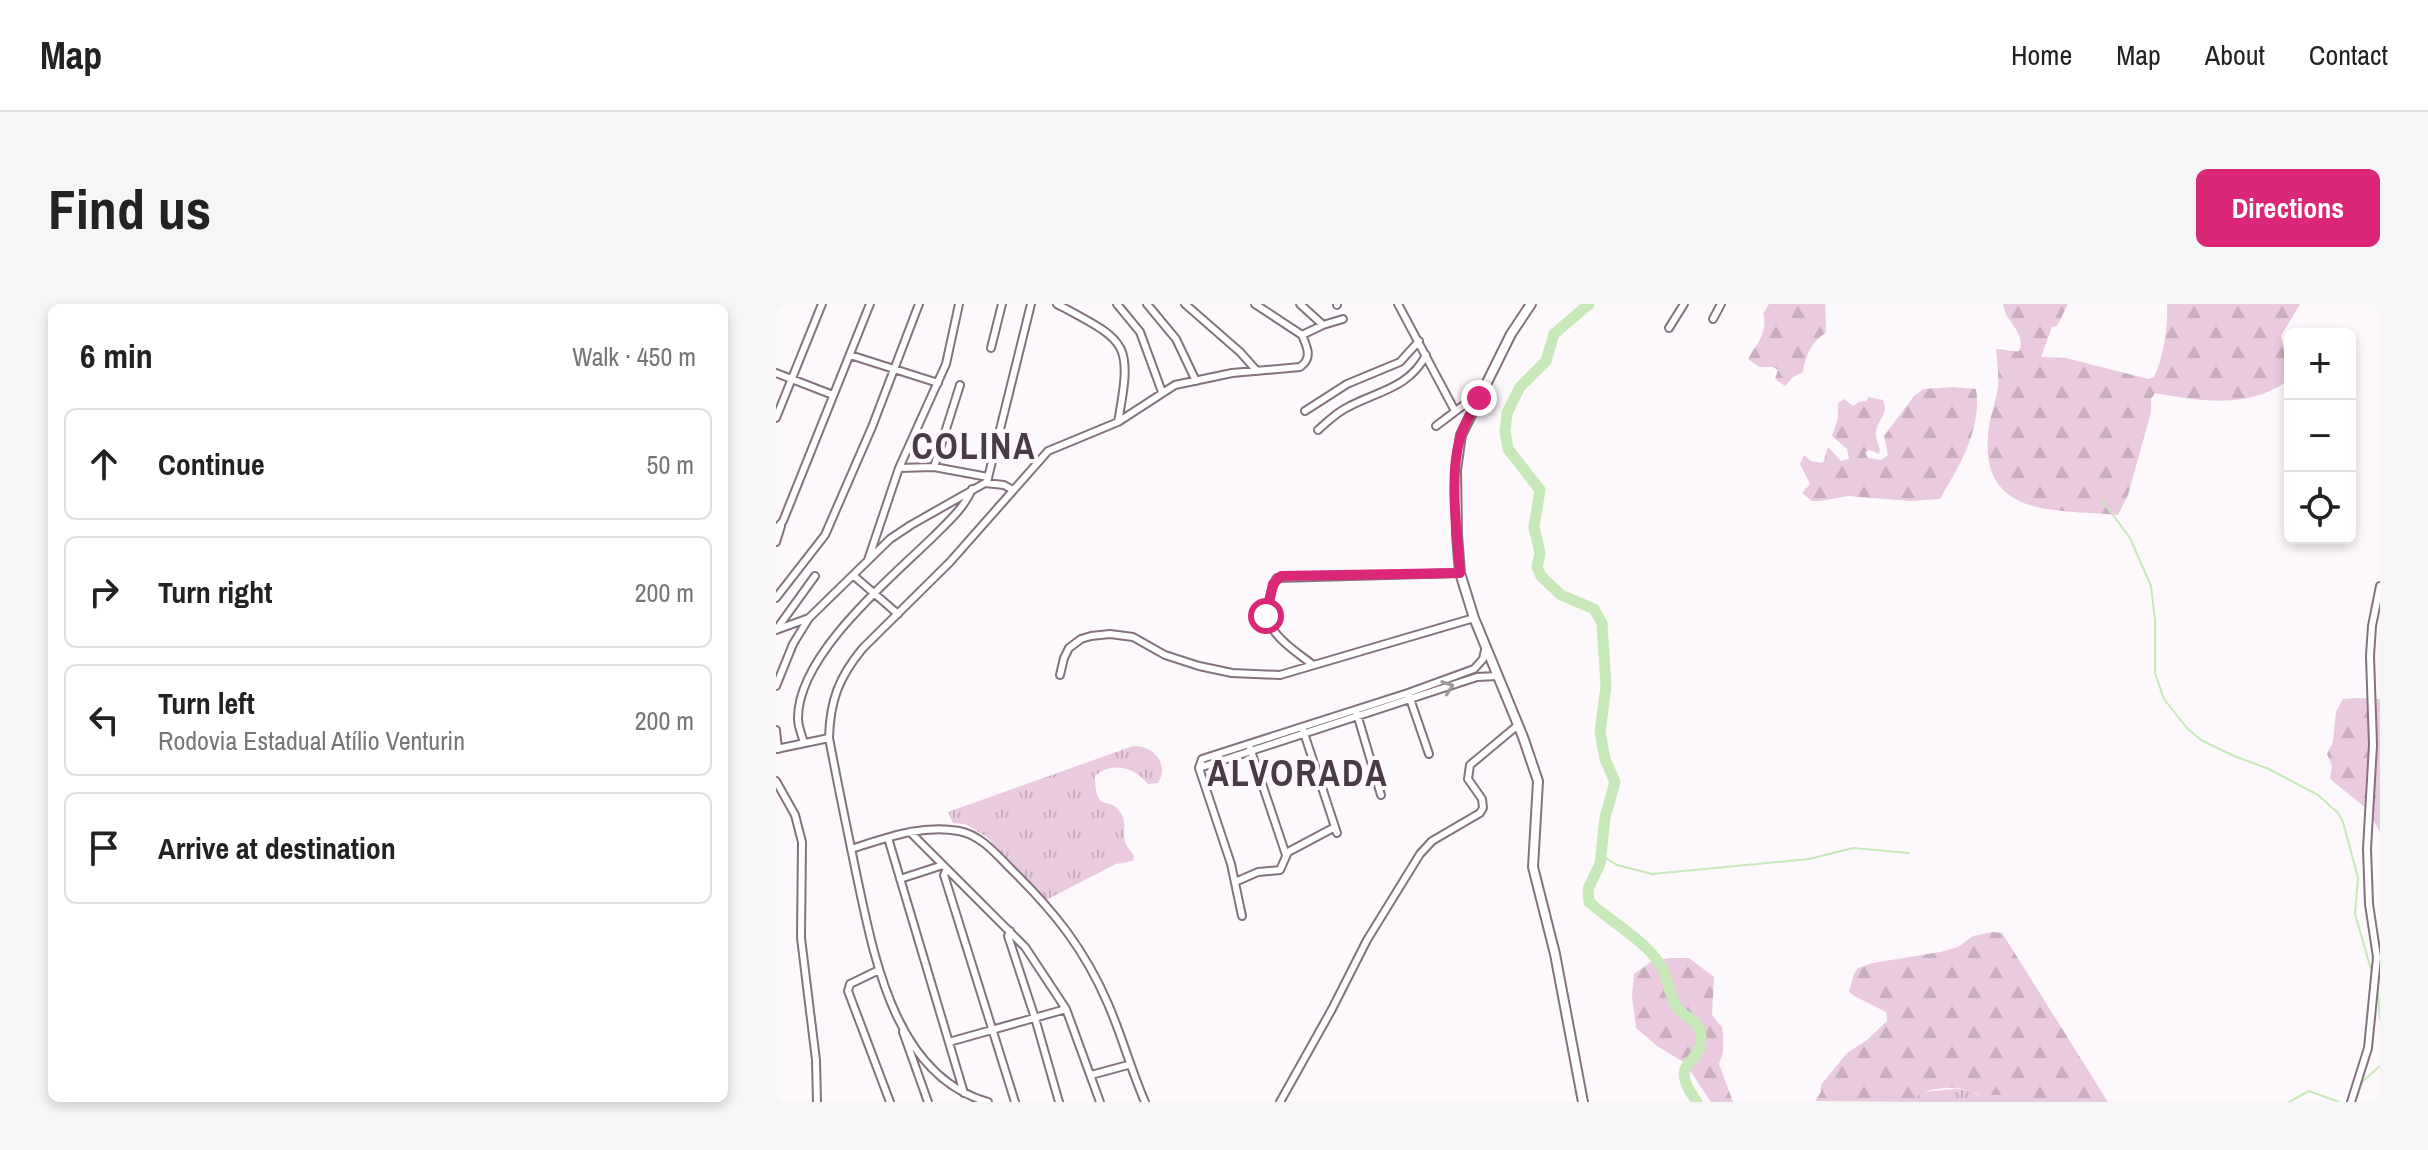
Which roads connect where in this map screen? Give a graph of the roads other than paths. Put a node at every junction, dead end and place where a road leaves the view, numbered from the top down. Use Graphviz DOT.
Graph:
graph roads {
  1 [pos="822,304"];
  2 [pos="870,304"];
  3 [pos="919,304"];
  4 [pos="959,304"];
  5 [pos="1002,304"];
  6 [pos="1031,304"];
  7 [pos="1117,304"];
  8 [pos="1147,304"];
  9 [pos="1185,304"];
  10 [pos="1255,304"];
  11 [pos="1300,304"];
  12 [pos="1398,304"];
  13 [pos="1531,304"];
  14 [pos="1684,304"];
  15 [pos="1721,304"];
  16 [pos="1061,305"];
  17 [pos="1343,319"];
  18 [pos="1713,319"];
  19 [pos="1323,325"];
  20 [pos="1669,328"];
  21 [pos="1302,335"];
  22 [pos="1419,341"];
  23 [pos="991,348"];
  24 [pos="850,355"];
  25 [pos="1426,355"];
  26 [pos="894,370"];
  27 [pos="1257,371"];
  28 [pos="776,373"];
  29 [pos="791,380"];
  30 [pos="1196,381"];
  31 [pos="938,383"];
  32 [pos="960,385"];
  33 [pos="1162,392"];
  34 [pos="833,395"];
  35 [pos="1479,398"];
  36 [pos="1305,411"];
  37 [pos="1455,411"];
  38 [pos="776,418"];
  39 [pos="1118,422"];
  40 [pos="1436,426"];
  41 [pos="1318,430"];
  42 [pos="934,467"];
  43 [pos="899,468"];
  44 [pos="987,480"];
  45 [pos="972,489"];
  46 [pos="1013,490"];
  47 [pos="783,521"];
  48 [pos="776,529"];
  49 [pos="776,542"];
  50 [pos="868,560"];
  51 [pos="1460,573"];
  52 [pos="815,576"];
  53 [pos="854,576"];
  54 [pos="2380,586"];
  55 [pos="874,594"];
  56 [pos="776,598"];
  57 [pos="898,614"];
  58 [pos="809,618"];
  59 [pos="1474,618"];
  60 [pos="776,630"];
  61 [pos="1485,650"];
  62 [pos="1313,665"];
  63 [pos="1060,675"];
  64 [pos="1497,676"];
  65 [pos="776,686"];
  66 [pos="1409,696"];
  67 [pos="1357,713"];
  68 [pos="1518,725"];
  69 [pos="776,730"];
  70 [pos="1303,730"];
  71 [pos="1523,737"];
  72 [pos="829,738"];
  73 [pos="1505,738"];
  74 [pos="804,743"];
  75 [pos="1250,747"];
  76 [pos="777,749"];
  77 [pos="1429,754"];
  78 [pos="776,781"];
  79 [pos="1381,795"];
  80 [pos="910,832"];
  81 [pos="888,838"];
  82 [pos="851,849"];
  83 [pos="1286,855"];
  84 [pos="945,867"];
  85 [pos="900,879"];
  86 [pos="1235,882"];
  87 [pos="1242,916"];
  88 [pos="1010,931"];
  89 [pos="879,970"];
  90 [pos="1066,1009"];
  91 [pos="1035,1018"];
  92 [pos="901,1025"];
  93 [pos="993,1030"];
  94 [pos="949,1042"];
  95 [pos="1128,1065"];
  96 [pos="1091,1075"];
  97 [pos="964,1093"];
  98 [pos="979,1101"];
  99 [pos="817,1102"];
  100 [pos="890,1102"];
  101 [pos="928,1102"];
  102 [pos="988,1102"];
  103 [pos="1015,1102"];
  104 [pos="1059,1102"];
  105 [pos="1100,1102"];
  106 [pos="1145,1102"];
  107 [pos="1280,1102"];
  108 [pos="1583,1102"];
  109 [pos="2351,1102"];
  1 -- 29 [label="street"];
  2 -- 24 [label="street"];
  3 -- 26 [label="street"];
  4 -- 31 [label="street"];
  5 -- 23 [label="street"];
  6 -- 44 [label="street"];
  7 -- 33 [label="street"];
  8 -- 30 [label="street"];
  9 -- 27 [label="street"];
  10 -- 21 [label="street"];
  11 -- 19 [label="street"];
  12 -- 22 [label="street"];
  13 -- 35 [label="main road"];
  14 -- 20 [label="street"];
  15 -- 18 [label="street"];
  16 -- 39 [label="street"];
  17 -- 19 [label="street"];
  19 -- 21 [label="street"];
  21 -- 27 [label="street"];
  22 -- 25 [label="street"];
  22 -- 36 [label="street"];
  24 -- 26 [label="street"];
  24 -- 34 [label="street"];
  25 -- 37 [label="street"];
  25 -- 41 [label="street"];
  26 -- 31 [label="street"];
  26 -- 56 [label="street"];
  27 -- 30 [label="street"];
  28 -- 29 [label="street"];
  29 -- 34 [label="street"];
  29 -- 38 [label="street"];
  30 -- 33 [label="street"];
  31 -- 43 [label="street"];
  32 -- 42 [label="street"];
  33 -- 39 [label="street"];
  34 -- 47 [label="street"];
  35 -- 37 [label="street"];
  35 -- 51 [label="main road"];
  37 -- 40 [label="street"];
  39 -- 46 [label="street"];
  42 -- 43 [label="street"];
  42 -- 44 [label="street"];
  43 -- 50 [label="street"];
  44 -- 45 [label="street"];
  44 -- 46 [label="street"];
  45 -- 50 [label="street"];
  45 -- 55 [label="street"];
  46 -- 57 [label="street"];
  47 -- 48 [label="street"];
  47 -- 49 [label="street"];
  50 -- 53 [label="street"];
  51 -- 59 [label="main road"];
  51 -- 62 [label="street"];
  52 -- 60 [label="street"];
  53 -- 55 [label="street"];
  53 -- 58 [label="street"];
  54 -- 109 [label="street"];
  55 -- 57 [label="street"];
  55 -- 74 [label="street"];
  57 -- 72 [label="street"];
  58 -- 60 [label="street"];
  58 -- 65 [label="street"];
  59 -- 61 [label="main road"];
  59 -- 62 [label="street"];
  61 -- 64 [label="main road"];
  61 -- 66 [label="street"];
  62 -- 63 [label="street"];
  66 -- 64 [label="street, one-way"];
  64 -- 68 [label="main road"];
  66 -- 67 [label="street"];
  66 -- 77 [label="street"];
  67 -- 70 [label="street"];
  67 -- 79 [label="street"];
  68 -- 71 [label="main road"];
  68 -- 73 [label="street"];
  69 -- 76 [label="street"];
  70 -- 75 [label="street"];
  70 -- 83 [label="street"];
  71 -- 73 [label="street"];
  71 -- 108 [label="main road"];
  72 -- 74 [label="street"];
  72 -- 82 [label="street"];
  73 -- 107 [label="street"];
  74 -- 76 [label="street"];
  75 -- 83 [label="street"];
  75 -- 86 [label="street"];
  78 -- 99 [label="street"];
  80 -- 81 [label="street"];
  80 -- 84 [label="street"];
  80 -- 95 [label="street"];
  81 -- 82 [label="street"];
  81 -- 85 [label="street"];
  82 -- 89 [label="street"];
  83 -- 86 [label="street"];
  84 -- 85 [label="street"];
  84 -- 88 [label="street"];
  84 -- 93 [label="street"];
  85 -- 94 [label="street"];
  86 -- 87 [label="street"];
  88 -- 90 [label="street"];
  88 -- 91 [label="street"];
  89 -- 92 [label="street"];
  89 -- 100 [label="street"];
  90 -- 91 [label="street"];
  90 -- 96 [label="street"];
  91 -- 93 [label="street"];
  91 -- 104 [label="street"];
  92 -- 97 [label="street"];
  92 -- 101 [label="street"];
  93 -- 94 [label="street"];
  93 -- 103 [label="street"];
  94 -- 97 [label="street"];
  95 -- 96 [label="street"];
  95 -- 106 [label="street"];
  96 -- 105 [label="street"];
  97 -- 98 [label="street"];
  98 -- 102 [label="street"];
}
